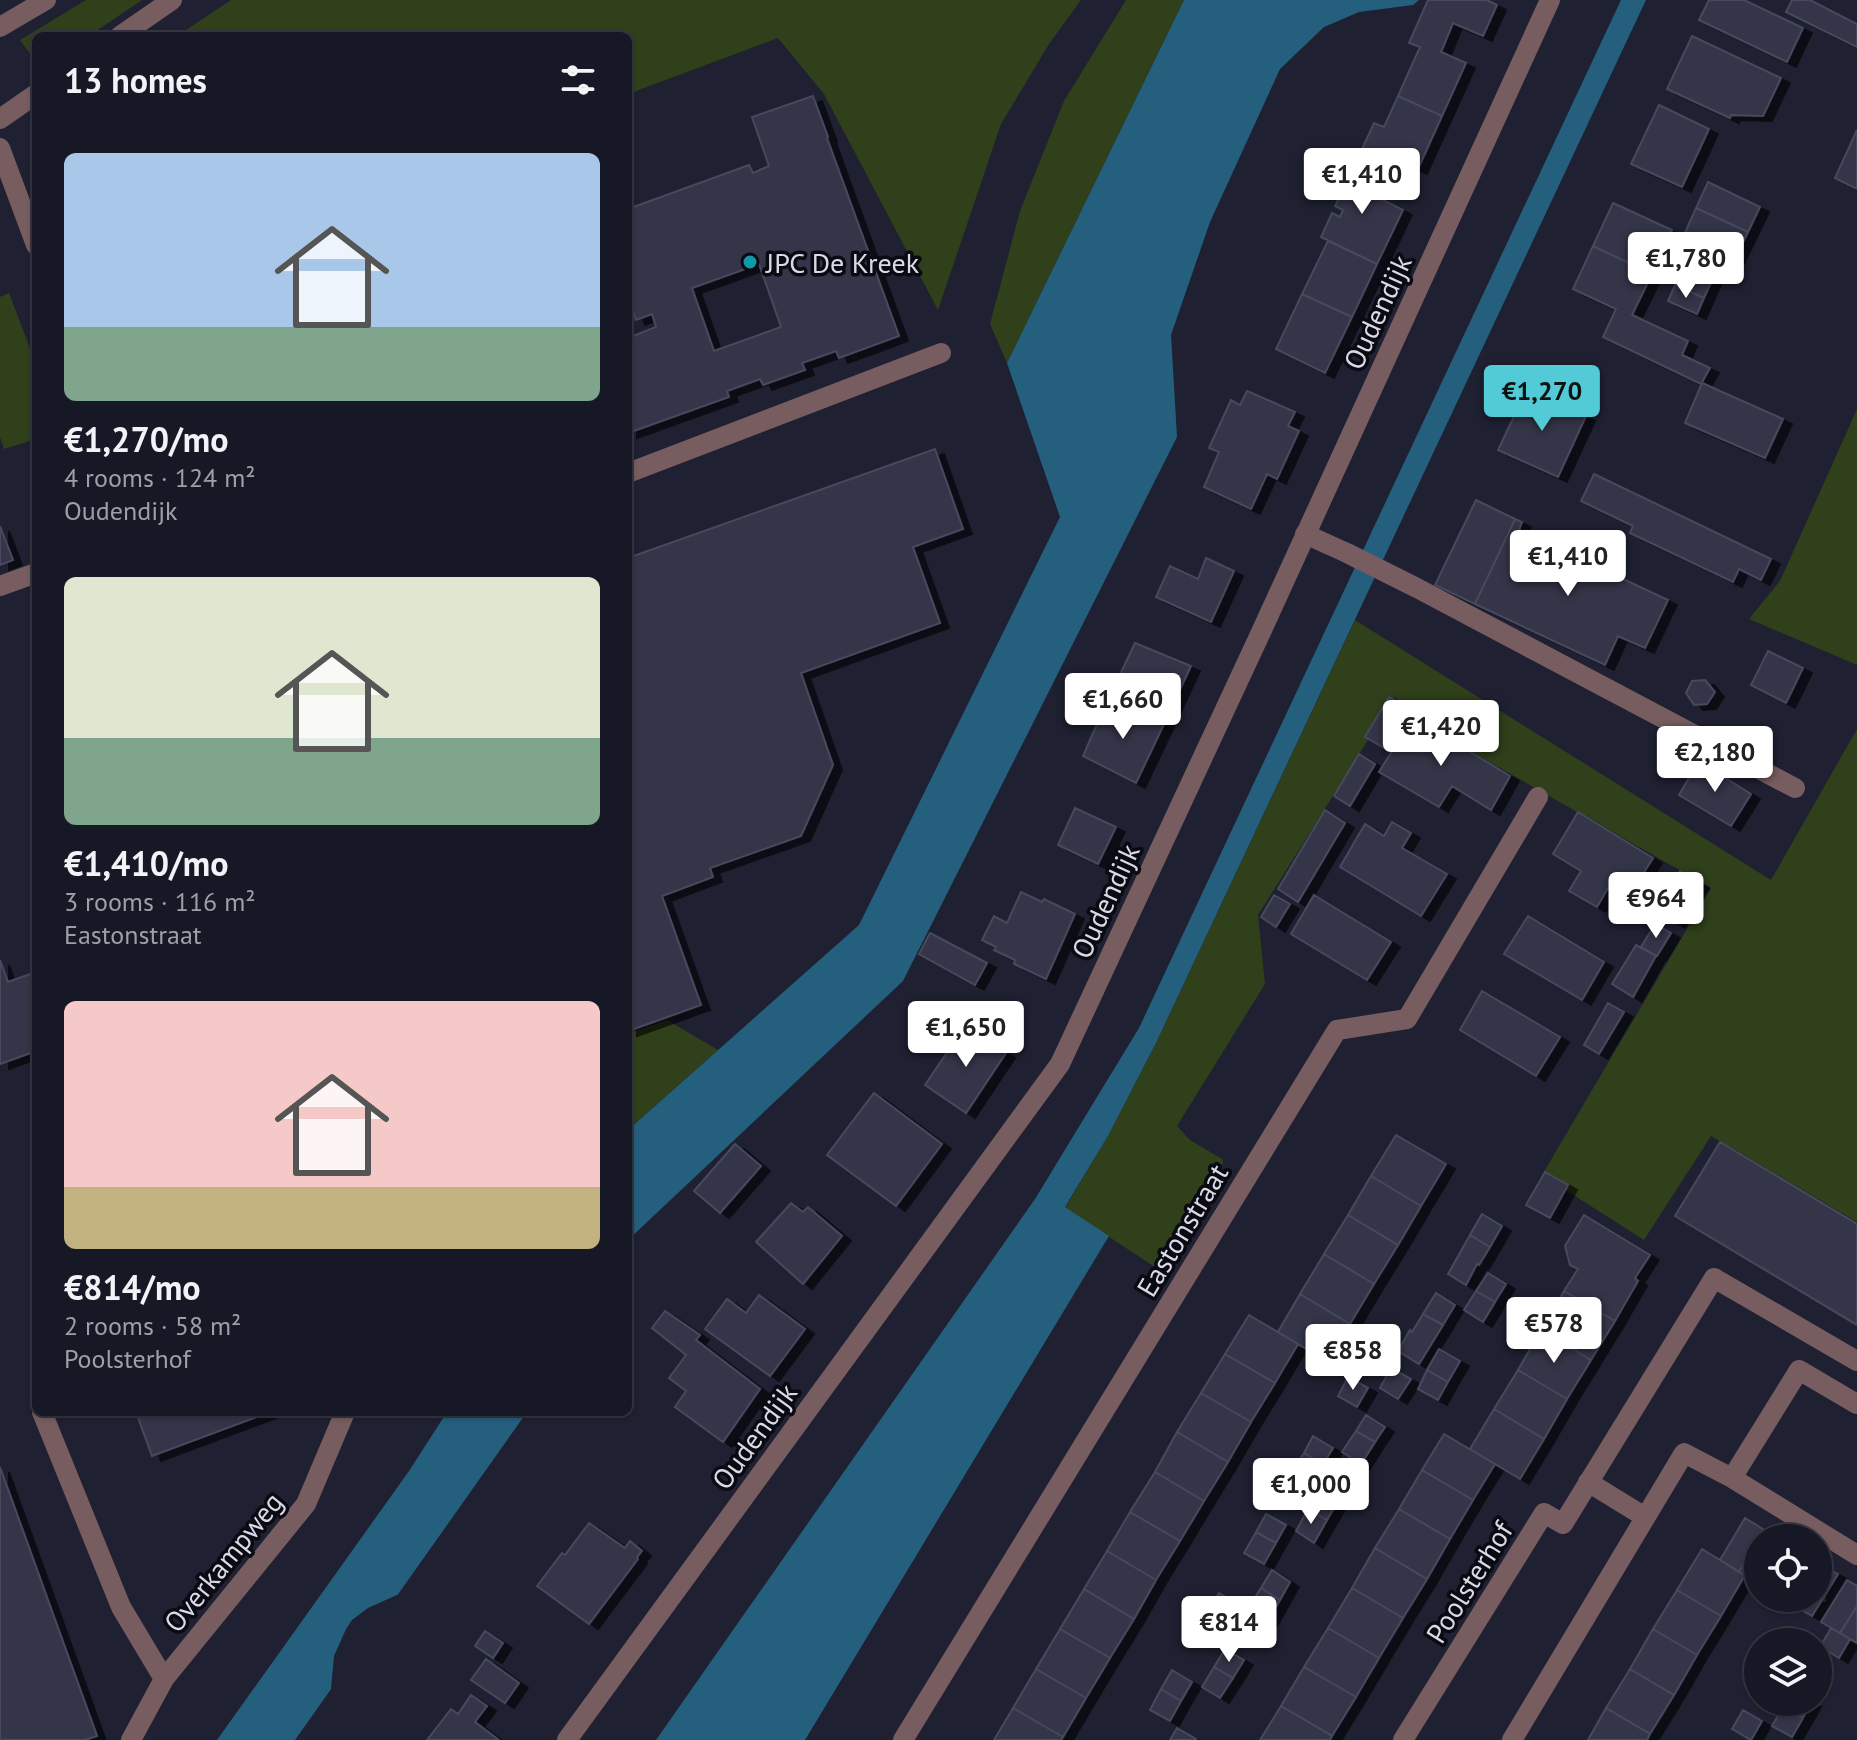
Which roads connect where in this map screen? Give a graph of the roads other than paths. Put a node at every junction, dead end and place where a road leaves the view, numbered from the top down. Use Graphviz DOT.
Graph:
graph roads {
  1 [pos="46,0"];
  2 [pos="172,0"];
  3 [pos="1550,0"];
  4 [pos="0,27"];
  5 [pos="126,32"];
  6 [pos="32,97"];
  7 [pos="0,119"];
  8 [pos="0,148"];
  9 [pos="32,234"];
  10 [pos="941,353"];
  11 [pos="632,471"];
  12 [pos="1305,534"];
  13 [pos="32,574"];
  14 [pos="0,586"];
  15 [pos="1795,788"];
  16 [pos="1538,797"];
  17 [pos="1816,1337"];
  18 [pos="1857,1361"];
  19 [pos="1799,1370"];
  20 [pos="1857,1404"];
  21 [pos="44,1416"];
  22 [pos="343,1416"];
  23 [pos="1732,1478"];
  24 [pos="1588,1482"];
  25 [pos="1645,1517"];
  26 [pos="1857,1555"];
  27 [pos="164,1679"];
  28 [pos="131,1740"];
  29 [pos="567,1740"];
  30 [pos="903,1740"];
  31 [pos="1403,1740"];
  32 [pos="1512,1740"];
  1 -- 4 [label="street"];
  2 -- 5 [label="street"];
  3 -- 12 [label="street, Oudendijk"];
  6 -- 7 [label="street"];
  8 -- 9 [label="street"];
  10 -- 11 [label="street"];
  12 -- 15 [label="street"];
  12 -- 29 [label="street, Oudendijk"];
  13 -- 14 [label="street"];
  16 -- 30 [label="street, Eastonstraat"];
  17 -- 18 [label="street"];
  17 -- 19 [label="street"];
  17 -- 24 [label="street, Poolsterhof"];
  19 -- 20 [label="street"];
  19 -- 23 [label="street"];
  21 -- 27 [label="street"];
  22 -- 27 [label="street, Overkampweg"];
  23 -- 25 [label="street"];
  23 -- 26 [label="street"];
  24 -- 25 [label="street"];
  24 -- 31 [label="street, Poolsterhof"];
  25 -- 32 [label="street"];
  27 -- 28 [label="street, Overkampweg"];
}
